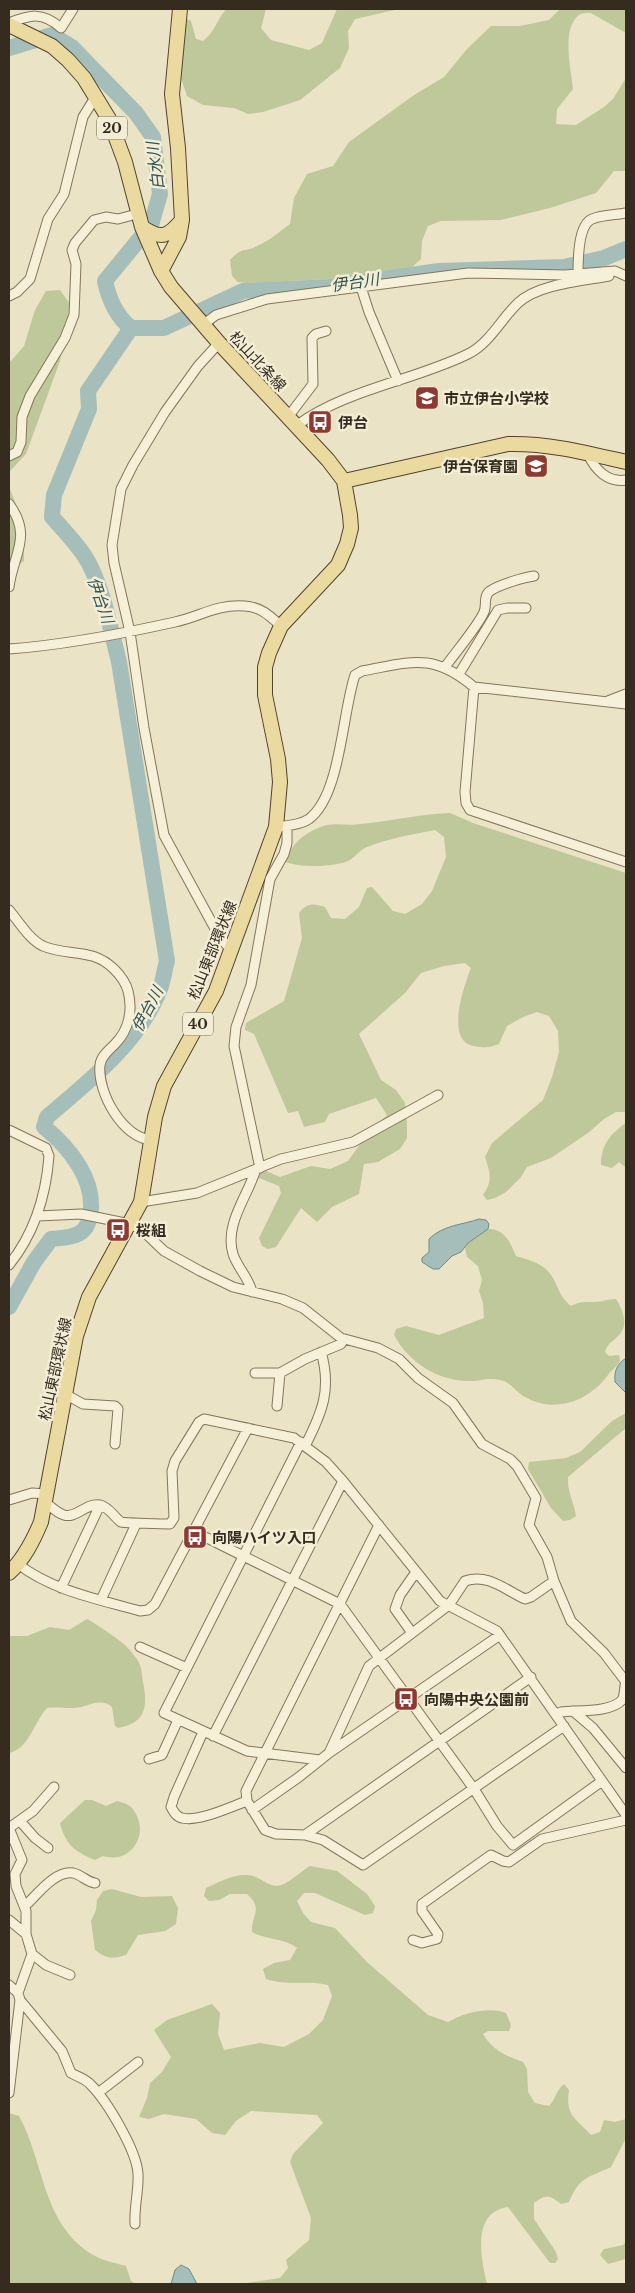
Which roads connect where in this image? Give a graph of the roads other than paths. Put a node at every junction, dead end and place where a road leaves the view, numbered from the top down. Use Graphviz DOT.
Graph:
graph roads {
  1 [pos="73,9"];
  2 [pos="180,9"];
  3 [pos="9,24"];
  4 [pos="96,96"];
  5 [pos="626,212"];
  6 [pos="137,214"];
  7 [pos="182,220"];
  8 [pos="142,227"];
  9 [pos="161,271"];
  10 [pos="578,271"];
  11 [pos="626,276"];
  12 [pos="361,287"];
  13 [pos="9,296"];
  14 [pos="204,324"];
  15 [pos="326,330"];
  16 [pos="220,342"];
  17 [pos="398,381"];
  18 [pos="292,421"];
  19 [pos="588,454"];
  20 [pos="9,456"];
  21 [pos="626,462"];
  22 [pos="626,480"];
  23 [pos="344,481"];
  24 [pos="9,504"];
  25 [pos="534,576"];
  26 [pos="9,587"];
  27 [pos="526,608"];
  28 [pos="281,626"];
  29 [pos="130,632"];
  30 [pos="9,649"];
  31 [pos="445,667"];
  32 [pos="459,674"];
  33 [pos="474,687"];
  34 [pos="626,694"];
  35 [pos="606,702"];
  36 [pos="626,704"];
  37 [pos="282,827"];
  38 [pos="626,862"];
  39 [pos="9,910"];
  40 [pos="230,949"];
  41 [pos="438,1095"];
  42 [pos="9,1130"];
  43 [pos="152,1140"];
  44 [pos="258,1168"];
  45 [pos="141,1202"];
  46 [pos="38,1216"];
  47 [pos="130,1224"];
  48 [pos="9,1265"];
  49 [pos="252,1292"];
  50 [pos="344,1339"];
  51 [pos="321,1352"];
  52 [pos="280,1373"];
  53 [pos="255,1374"];
  54 [pos="65,1394"];
  55 [pos="278,1406"];
  56 [pos="248,1428"];
  57 [pos="115,1444"];
  58 [pos="303,1444"];
  59 [pos="343,1481"];
  60 [pos="46,1498"];
  61 [pos="9,1500"];
  62 [pos="100,1505"];
  63 [pos="136,1524"];
  64 [pos="379,1525"];
  65 [pos="193,1531"];
  66 [pos="243,1556"];
  67 [pos="13,1569"];
  68 [pos="416,1572"];
  69 [pos="292,1581"];
  70 [pos="554,1581"];
  71 [pos="61,1588"];
  72 [pos="101,1600"];
  73 [pos="340,1604"];
  74 [pos="449,1605"];
  75 [pos="412,1633"];
  76 [pos="500,1635"];
  77 [pos="140,1646"];
  78 [pos="378,1658"];
  79 [pos="187,1668"];
  80 [pos="531,1677"];
  81 [pos="626,1681"];
  82 [pos="408,1700"];
  83 [pos="573,1711"];
  84 [pos="556,1714"];
  85 [pos="178,1720"];
  86 [pos="564,1726"];
  87 [pos="204,1732"];
  88 [pos="212,1736"];
  89 [pos="439,1742"];
  90 [pos="329,1753"];
  91 [pos="266,1754"];
  92 [pos="148,1759"];
  93 [pos="320,1760"];
  94 [pos="626,1768"];
  95 [pos="602,1781"];
  96 [pos="54,1787"];
  97 [pos="474,1789"];
  98 [pos="247,1801"];
  99 [pos="252,1810"];
  100 [pos="626,1815"];
  101 [pos="20,1820"];
  102 [pos="626,1820"];
  103 [pos="9,1828"];
  104 [pos="305,1835"];
  105 [pos="48,1848"];
  106 [pos="95,1883"];
  107 [pos="25,1906"];
  108 [pos="9,1920"];
  109 [pos="26,1934"];
  110 [pos="413,1940"];
  111 [pos="32,1954"];
  112 [pos="70,1975"];
  113 [pos="9,1985"];
  114 [pos="19,1996"];
  115 [pos="138,2062"];
  116 [pos="9,2093"];
  117 [pos="98,2093"];
  118 [pos="136,2224"];
  1 -- 3 [label="street"];
  2 -- 7 [label="main road"];
  3 -- 4 [label="main road, 松山北条線 / 20"];
  4 -- 6 [label="main road, 松山北条線 / 20"];
  4 -- 13 [label="street"];
  5 -- 10 [label="street"];
  6 -- 8 [label="main road, 松山北条線 / 20"];
  6 -- 20 [label="street"];
  7 -- 8 [label="main road"];
  7 -- 9 [label="main road"];
  8 -- 9 [label="main road, 松山北条線 / 20"];
  9 -- 14 [label="main road, 松山北条線 / 20"];
  10 -- 11 [label="street"];
  10 -- 12 [label="street"];
  11 -- 17 [label="street"];
  12 -- 14 [label="street"];
  12 -- 17 [label="street"];
  14 -- 16 [label="main road, 松山北条線 / 20"];
  15 -- 18 [label="street"];
  16 -- 18 [label="main road, 松山北条線 / 20"];
  16 -- 29 [label="street"];
  17 -- 18 [label="street"];
  18 -- 23 [label="main road, 松山北条線 / 20"];
  19 -- 21 [label="main road"];
  19 -- 22 [label="street"];
  19 -- 23 [label="main road"];
  23 -- 28 [label="main road, 松山東部環状線 / 40"];
  24 -- 26 [label="street"];
  25 -- 31 [label="street"];
  27 -- 32 [label="street"];
  28 -- 29 [label="street"];
  28 -- 37 [label="main road, 松山東部環状線 / 40"];
  29 -- 30 [label="street"];
  29 -- 40 [label="street"];
  31 -- 32 [label="street"];
  31 -- 37 [label="street"];
  32 -- 33 [label="street"];
  33 -- 35 [label="street"];
  33 -- 38 [label="street"];
  34 -- 35 [label="street"];
  35 -- 36 [label="street"];
  37 -- 40 [label="main road, 松山東部環状線 / 40"];
  37 -- 44 [label="street"];
  39 -- 43 [label="street"];
  40 -- 43 [label="main road, 松山東部環状線 / 40"];
  41 -- 44 [label="street"];
  42 -- 46 [label="street"];
  43 -- 45 [label="main road, 松山東部環状線 / 40"];
  44 -- 45 [label="street"];
  44 -- 49 [label="street"];
  45 -- 47 [label="main road, 松山東部環状線 / 40"];
  46 -- 47 [label="street"];
  46 -- 48 [label="street"];
  47 -- 49 [label="street"];
  47 -- 54 [label="main road, 松山東部環状線 / 40"];
  49 -- 50 [label="street"];
  50 -- 51 [label="street"];
  50 -- 70 [label="street"];
  51 -- 52 [label="street"];
  51 -- 58 [label="street"];
  52 -- 53 [label="street"];
  52 -- 55 [label="street"];
  54 -- 57 [label="street"];
  54 -- 60 [label="main road, 松山東部環状線 / 40"];
  56 -- 58 [label="street"];
  56 -- 63 [label="street"];
  56 -- 65 [label="street"];
  58 -- 59 [label="street"];
  58 -- 66 [label="street"];
  59 -- 64 [label="street"];
  59 -- 69 [label="street"];
  60 -- 61 [label="street"];
  60 -- 62 [label="street"];
  60 -- 67 [label="main road, 松山東部環状線 / 40"];
  62 -- 63 [label="street"];
  62 -- 71 [label="street"];
  63 -- 72 [label="street"];
  64 -- 68 [label="street"];
  64 -- 73 [label="street"];
  65 -- 66 [label="street"];
  65 -- 72 [label="street"];
  66 -- 69 [label="street"];
  66 -- 79 [label="street"];
  67 -- 71 [label="street"];
  68 -- 74 [label="street"];
  68 -- 75 [label="street"];
  69 -- 73 [label="street"];
  69 -- 88 [label="street"];
  70 -- 74 [label="street"];
  70 -- 81 [label="street"];
  71 -- 72 [label="street"];
  73 -- 78 [label="street"];
  73 -- 91 [label="street"];
  74 -- 75 [label="street"];
  74 -- 76 [label="street"];
  75 -- 78 [label="street"];
  76 -- 80 [label="street"];
  76 -- 82 [label="street"];
  77 -- 79 [label="street"];
  78 -- 82 [label="street"];
  78 -- 90 [label="street"];
  79 -- 85 [label="street"];
  80 -- 84 [label="street"];
  80 -- 89 [label="street"];
  81 -- 83 [label="street"];
  82 -- 89 [label="street"];
  82 -- 90 [label="street"];
  83 -- 84 [label="street"];
  83 -- 94 [label="street"];
  84 -- 86 [label="street"];
  85 -- 87 [label="street"];
  85 -- 92 [label="street"];
  86 -- 95 [label="street"];
  86 -- 97 [label="street"];
  87 -- 88 [label="street"];
  87 -- 98 [label="street"];
  88 -- 91 [label="street"];
  89 -- 97 [label="street"];
  89 -- 104 [label="street"];
  90 -- 93 [label="street"];
  91 -- 93 [label="street"];
  91 -- 98 [label="street"];
  93 -- 99 [label="street"];
  95 -- 97 [label="street"];
  95 -- 100 [label="street"];
  96 -- 101 [label="street"];
  97 -- 104 [label="street"];
  98 -- 99 [label="street"];
  99 -- 104 [label="street"];
  101 -- 103 [label="street"];
  101 -- 105 [label="street"];
  102 -- 110 [label="street"];
  103 -- 107 [label="street"];
  106 -- 107 [label="street"];
  107 -- 109 [label="street"];
  108 -- 109 [label="street"];
  109 -- 111 [label="street"];
  111 -- 112 [label="street"];
  111 -- 114 [label="street"];
  113 -- 114 [label="street"];
  114 -- 116 [label="street"];
  114 -- 117 [label="street"];
  115 -- 117 [label="street"];
  117 -- 118 [label="street"];
}
